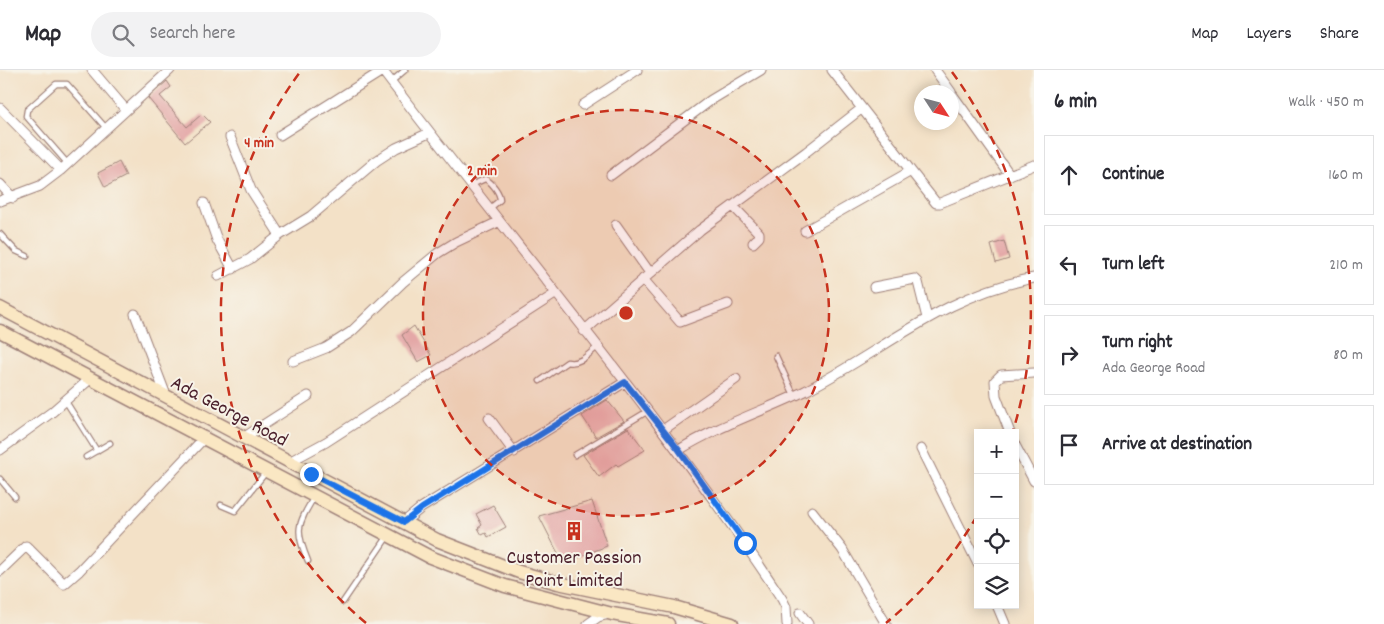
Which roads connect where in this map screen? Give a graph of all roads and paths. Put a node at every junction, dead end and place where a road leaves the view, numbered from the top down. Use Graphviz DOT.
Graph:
graph roads {
  1 [pos="92,70"];
  2 [pos="170,70"];
  3 [pos="405,70"];
  4 [pos="637,70"];
  5 [pos="761,70"];
  6 [pos="832,70"];
  7 [pos="935,70"];
  8 [pos="382,71"];
  9 [pos="391,82"];
  10 [pos="945,85"];
  11 [pos="959,104"];
  12 [pos="583,105"];
  13 [pos="0,108"];
  14 [pos="861,109"];
  15 [pos="126,110"];
  16 [pos="106,128"];
  17 [pos="429,132"];
  18 [pos="280,135"];
  19 [pos="230,138"];
  20 [pos="68,164"];
  21 [pos="1034,165"];
  22 [pos="61,170"];
  23 [pos="911,171"];
  24 [pos="1010,175"];
  25 [pos="611,176"];
  26 [pos="0,184"];
  27 [pos="470,186"];
  28 [pos="13,198"];
  29 [pos="0,201"];
  30 [pos="204,203"];
  31 [pos="733,206"];
  32 [pos="488,210"];
  33 [pos="498,222"];
  34 [pos="616,225"];
  35 [pos="805,231"];
  36 [pos="0,234"];
  37 [pos="280,236"];
  38 [pos="753,243"];
  39 [pos="27,256"];
  40 [pos="234,269"];
  41 [pos="218,276"];
  42 [pos="646,276"];
  43 [pos="1034,278"];
  44 [pos="874,287"];
  45 [pos="555,294"];
  46 [pos="728,304"];
  47 [pos="0,308"];
  48 [pos="134,314"];
  49 [pos="927,318"];
  50 [pos="584,331"];
  51 [pos="0,332"];
  52 [pos="597,347"];
  53 [pos="776,356"];
  54 [pos="293,361"];
  55 [pos="1034,373"];
  56 [pos="90,378"];
  57 [pos="736,379"];
  58 [pos="540,382"];
  59 [pos="625,382"];
  60 [pos="794,395"];
  61 [pos="308,396"];
  62 [pos="168,398"];
  63 [pos="65,400"];
  64 [pos="648,411"];
  65 [pos="489,418"];
  66 [pos="1008,429"];
  67 [pos="663,430"];
  68 [pos="205,437"];
  69 [pos="243,438"];
  70 [pos="110,444"];
  71 [pos="921,449"];
  72 [pos="0,450"];
  73 [pos="679,450"];
  74 [pos="97,451"];
  75 [pos="514,452"];
  76 [pos="1019,453"];
  77 [pos="575,455"];
  78 [pos="86,457"];
  79 [pos="289,462"];
  80 [pos="267,470"];
  81 [pos="0,479"];
  82 [pos="1034,481"];
  83 [pos="315,496"];
  84 [pos="15,497"];
  85 [pos="221,505"];
  86 [pos="812,511"];
  87 [pos="404,522"];
  88 [pos="389,535"];
  89 [pos="974,556"];
  90 [pos="308,561"];
  91 [pos="0,571"];
  92 [pos="343,602"];
  93 [pos="999,609"];
  94 [pos="800,612"];
  95 [pos="612,614"];
  96 [pos="654,623"];
  97 [pos="588,624"];
  98 [pos="668,624"];
  99 [pos="732,624"];
  100 [pos="787,624"];
  101 [pos="808,624"];
  102 [pos="886,624"];
  103 [pos="1006,624"];
  1 -- 15 [label="street"];
  2 -- 15 [label="street"];
  3 -- 9 [label="lane"];
  4 -- 12 [label="street"];
  5 -- 25 [label="street"];
  6 -- 14 [label="street"];
  7 -- 10 [label="street"];
  8 -- 9 [label="street"];
  8 -- 18 [label="street"];
  9 -- 17 [label="street"];
  11 -- 24 [label="street"];
  13 -- 22 [label="street"];
  14 -- 23 [label="street"];
  14 -- 31 [label="street"];
  15 -- 16 [label="street"];
  16 -- 20 [label="street"];
  16 -- 20 [label="lane"];
  17 -- 27 [label="street"];
  17 -- 37 [label="street"];
  19 -- 37 [label="street"];
  20 -- 22 [label="street"];
  21 -- 24 [label="street"];
  22 -- 28 [label="street"];
  23 -- 24 [label="street"];
  23 -- 35 [label="street"];
  26 -- 28 [label="street"];
  27 -- 32 [label="street"];
  27 -- 32 [label="lane"];
  28 -- 29 [label="street"];
  30 -- 40 [label="street"];
  31 -- 38 [label="street"];
  31 -- 42 [label="street"];
  32 -- 33 [label="street"];
  33 -- 45 [label="street"];
  33 -- 54 [label="street"];
  34 -- 42 [label="street"];
  36 -- 39 [label="lane"];
  37 -- 40 [label="street"];
  40 -- 41 [label="street"];
  42 -- 46 [label="street"];
  42 -- 50 [label="street"];
  43 -- 49 [label="street"];
  44 -- 49 [label="street"];
  45 -- 50 [label="street"];
  45 -- 79 [label="street"];
  47 -- 62 [label="main road, Ada George Road"];
  48 -- 62 [label="street"];
  49 -- 60 [label="street"];
  50 -- 52 [label="street"];
  51 -- 56 [label="main road, Ada George Road"];
  52 -- 58 [label="lane"];
  52 -- 59 [label="street"];
  53 -- 60 [label="lane"];
  55 -- 66 [label="street"];
  56 -- 63 [label="street"];
  56 -- 68 [label="main road, Ada George Road"];
  57 -- 67 [label="street"];
  59 -- 64 [label="street"];
  59 -- 75 [label="street"];
  60 -- 73 [label="street"];
  61 -- 69 [label="street"];
  62 -- 69 [label="main road, Ada George Road"];
  63 -- 72 [label="street"];
  63 -- 74 [label="lane"];
  64 -- 67 [label="street"];
  64 -- 77 [label="lane"];
  65 -- 75 [label="street"];
  67 -- 73 [label="street"];
  68 -- 80 [label="main road, Ada George Road"];
  68 -- 91 [label="street"];
  69 -- 79 [label="main road, Ada George Road"];
  70 -- 74 [label="lane"];
  71 -- 89 [label="street"];
  73 -- 100 [label="street"];
  74 -- 78 [label="lane"];
  75 -- 87 [label="street"];
  76 -- 82 [label="street"];
  79 -- 87 [label="main road, Ada George Road"];
  80 -- 83 [label="main road, Ada George Road"];
  80 -- 85 [label="lane"];
  81 -- 84 [label="lane"];
  83 -- 88 [label="main road, Ada George Road"];
  83 -- 90 [label="lane"];
  86 -- 102 [label="street"];
  87 -- 99 [label="main road, Ada George Road"];
  88 -- 92 [label="lane"];
  88 -- 95 [label="main road, Ada George Road"];
  93 -- 103 [label="street"];
  94 -- 101 [label="street"];
  95 -- 96 [label="main road, Ada George Road"];
  95 -- 97 [label="street"];
  96 -- 98 [label="main road, Ada George Road"];
}
